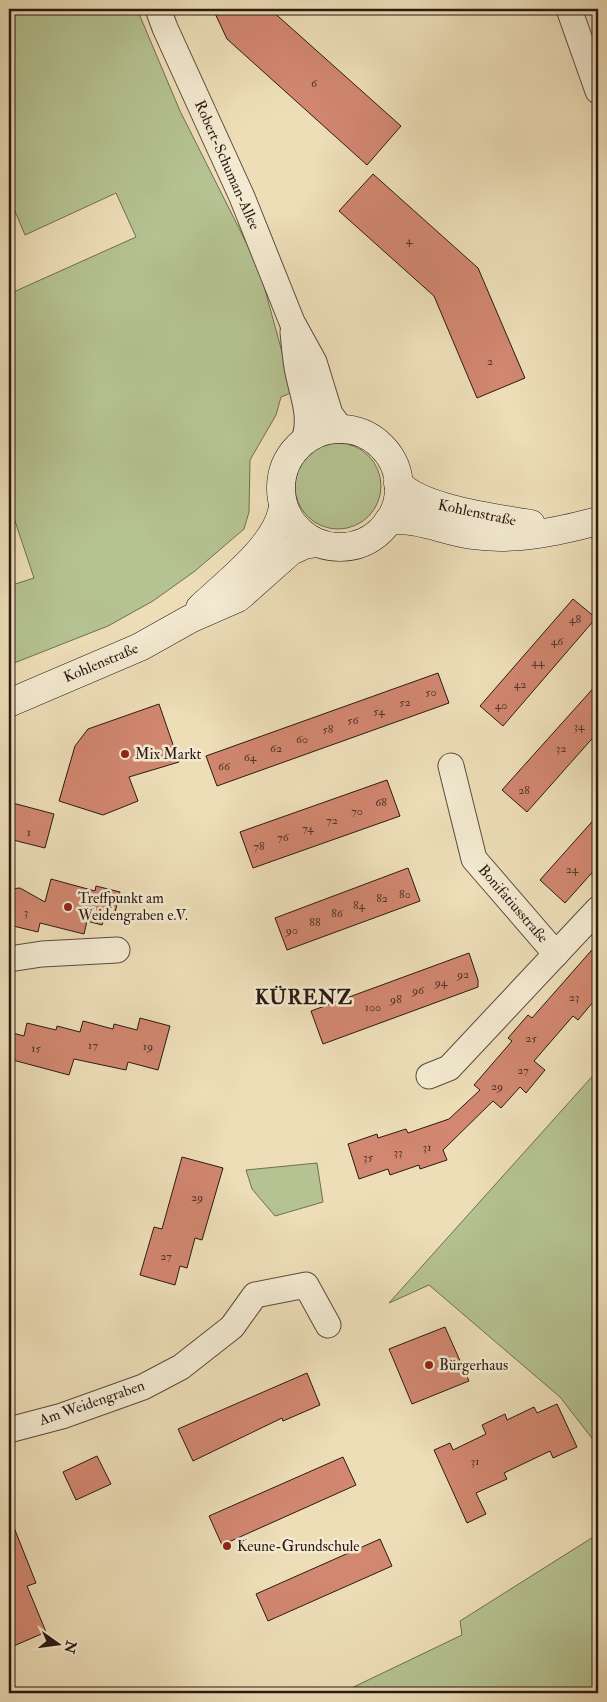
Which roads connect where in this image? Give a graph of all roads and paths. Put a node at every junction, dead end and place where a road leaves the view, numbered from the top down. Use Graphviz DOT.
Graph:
graph roads {
  1 [pos="158,9"];
  2 [pos="569,9"];
  3 [pos="598,91"];
  4 [pos="292,322"];
  5 [pos="342,430"];
  6 [pos="303,442"];
  7 [pos="398,483"];
  8 [pos="283,505"];
  9 [pos="598,521"];
  10 [pos="388,522"];
  11 [pos="562,530"];
  12 [pos="317,543"];
  13 [pos="190,619"];
  14 [pos="9,703"];
  15 [pos="451,766"];
  16 [pos="598,909"];
  17 [pos="117,950"];
  18 [pos="556,954"];
  19 [pos="9,959"];
  20 [pos="429,1076"];
  21 [pos="328,1325"];
  22 [pos="9,1430"];
  1 -- 4 [label="street, Robert-Schuman-Allee"];
  2 -- 3 [label="street"];
  4 -- 5 [label="street, Robert-Schuman-Allee"];
  4 -- 6 [label="street, Robert-Schuman-Allee"];
  5 -- 6 [label="main road, Kohlenstraße"];
  5 -- 7 [label="main road, Kohlenstraße"];
  6 -- 8 [label="main road, Kohlenstraße"];
  7 -- 10 [label="main road, Kohlenstraße"];
  7 -- 11 [label="main road, Kohlenstraße"];
  8 -- 12 [label="main road, Kohlenstraße"];
  8 -- 13 [label="main road, Kohlenstraße"];
  9 -- 11 [label="main road, Kohlenstraße"];
  10 -- 11 [label="main road, Kohlenstraße"];
  10 -- 12 [label="main road, Kohlenstraße"];
  12 -- 13 [label="main road, Kohlenstraße"];
  13 -- 14 [label="main road, Kohlenstraße"];
  15 -- 18 [label="street, Bonifatiusstraße"];
  16 -- 18 [label="street, Bonifatiusstraße"];
  17 -- 19 [label="street"];
  18 -- 20 [label="street, Bonifatiusstraße"];
  21 -- 22 [label="street, Am Weidengraben"];
}
